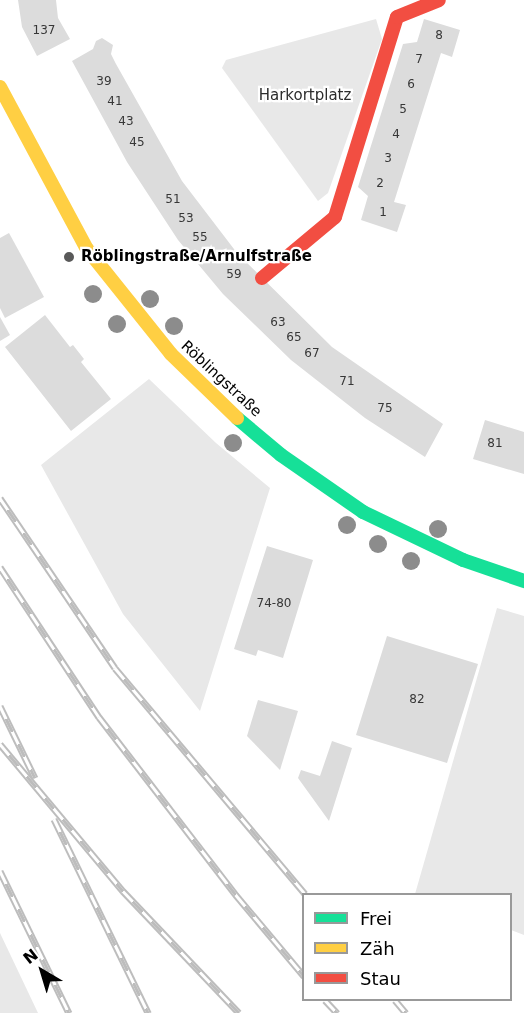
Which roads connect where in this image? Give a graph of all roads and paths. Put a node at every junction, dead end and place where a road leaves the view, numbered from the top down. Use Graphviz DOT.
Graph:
graph roads {
  1 [pos="439,0"];
  2 [pos="0,87"];
  3 [pos="262,278"];
  4 [pos="524,581"];
  1 -- 3 [label="street"];
  2 -- 4 [label="street, Röblingstraße"];
}
